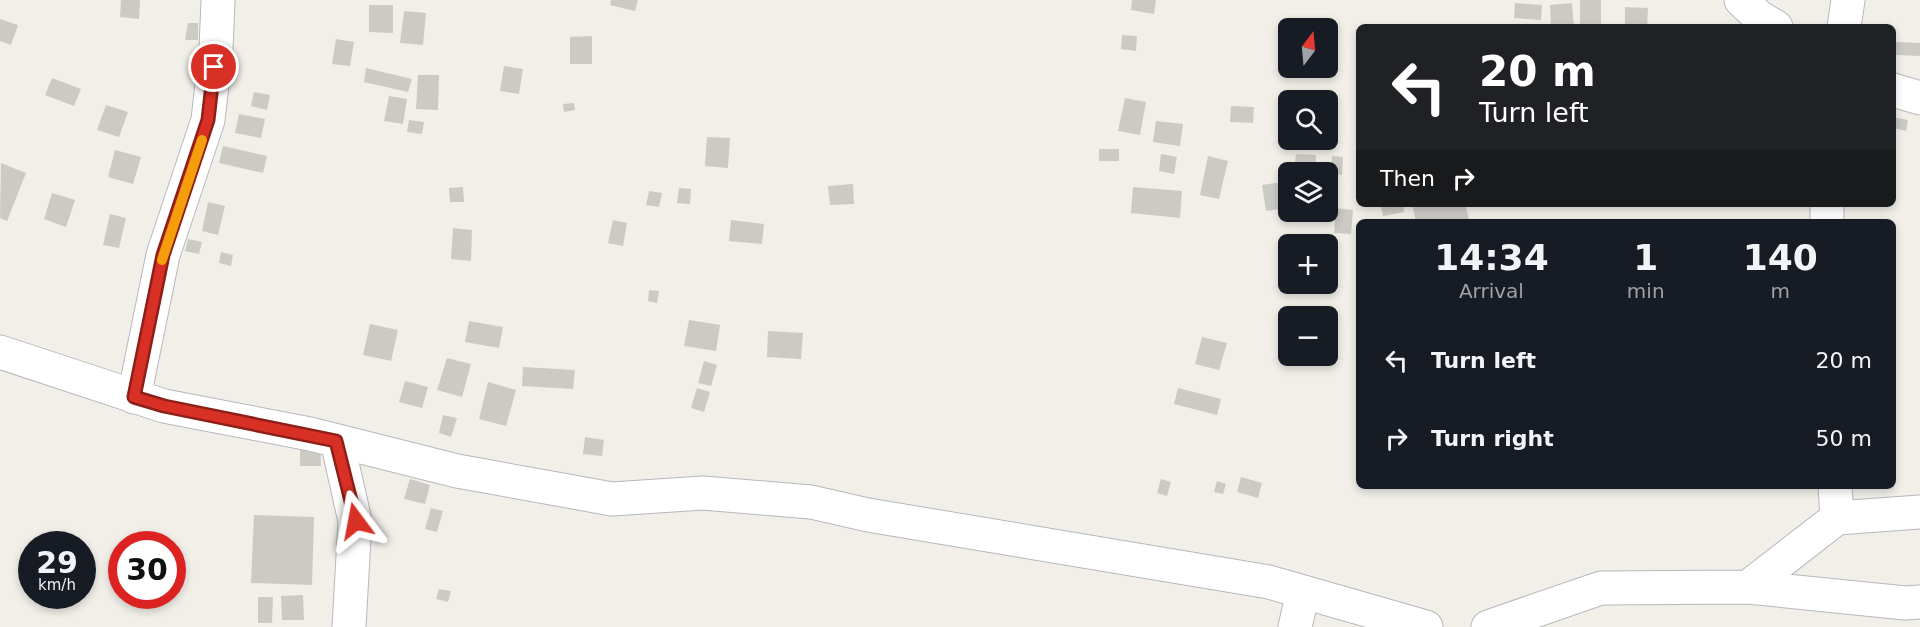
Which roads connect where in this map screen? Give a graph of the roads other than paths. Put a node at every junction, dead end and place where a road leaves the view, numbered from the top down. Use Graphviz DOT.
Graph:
graph roads {
  1 [pos="218,0"];
  2 [pos="1741,0"];
  3 [pos="1848,0"];
  4 [pos="1771,24"];
  5 [pos="1844,24"];
  6 [pos="1896,91"];
  7 [pos="1920,98"];
  8 [pos="0,352"];
  9 [pos="134,397"];
  10 [pos="336,441"];
  11 [pos="1836,502"];
  12 [pos="1920,512"];
  13 [pos="1748,587"];
  14 [pos="1303,592"];
  15 [pos="1920,602"];
  16 [pos="349,627"];
  17 [pos="1295,627"];
  18 [pos="1334,627"];
  19 [pos="1426,627"];
  20 [pos="1488,627"];
  1 -- 9 [label="street"];
  2 -- 4 [label="street"];
  3 -- 5 [label="street"];
  6 -- 7 [label="street"];
  8 -- 9 [label="street"];
  9 -- 10 [label="street"];
  10 -- 14 [label="street"];
  10 -- 16 [label="street"];
  11 -- 12 [label="street"];
  11 -- 13 [label="street"];
  13 -- 15 [label="street"];
  13 -- 20 [label="street"];
  14 -- 17 [label="street"];
  14 -- 18 [label="street"];
  14 -- 19 [label="street"];
}
